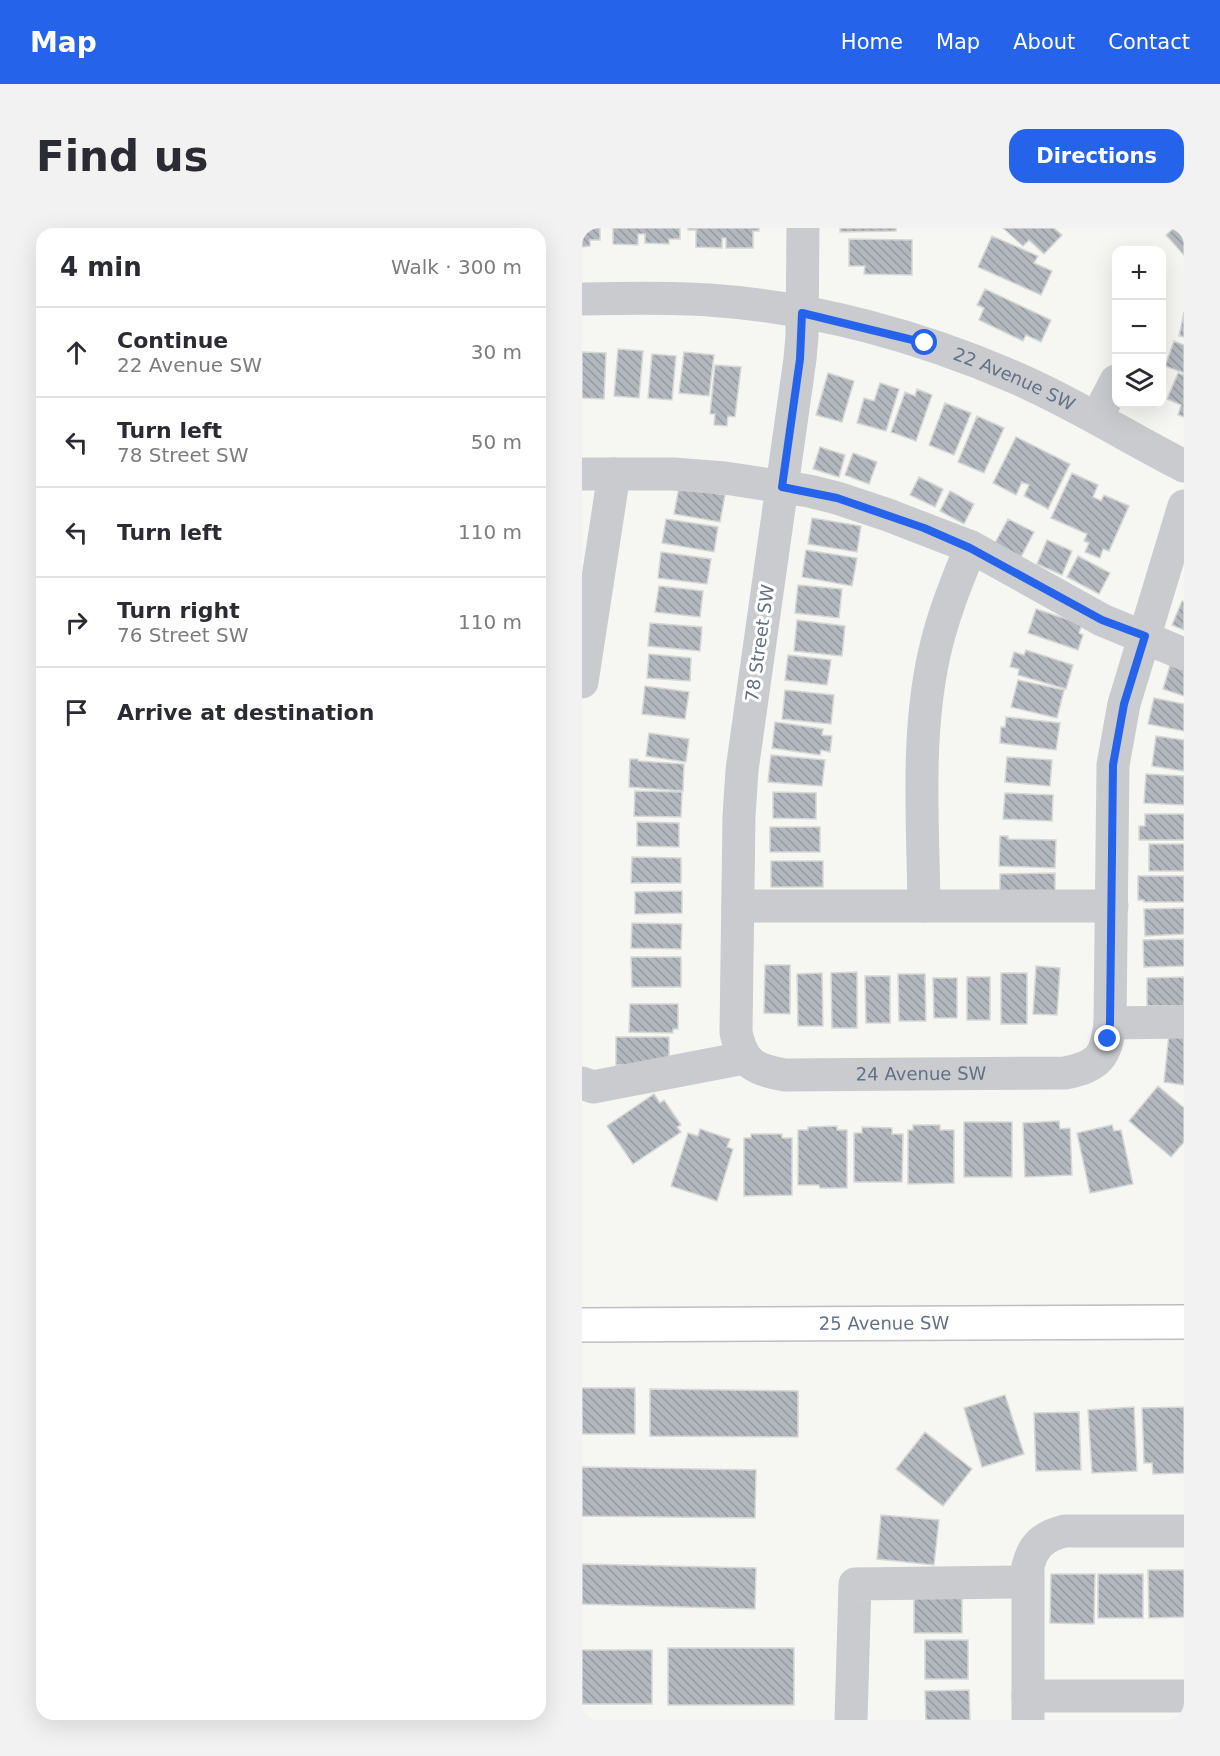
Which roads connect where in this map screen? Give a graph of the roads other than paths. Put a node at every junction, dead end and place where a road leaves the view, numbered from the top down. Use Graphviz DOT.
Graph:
graph roads {
  1 [pos="803,228"];
  2 [pos="582,299"];
  3 [pos="802,313"];
  4 [pos="1112,389"];
  5 [pos="1097,417"];
  6 [pos="1184,466"];
  7 [pos="582,474"];
  8 [pos="614,474"];
  9 [pos="782,487"];
  10 [pos="1184,506"];
  11 [pos="970,548"];
  12 [pos="1145,636"];
  13 [pos="1184,654"];
  14 [pos="582,682"];
  15 [pos="738,906"];
  16 [pos="924,906"];
  17 [pos="1112,906"];
  18 [pos="1184,1022"];
  19 [pos="1110,1023"];
  20 [pos="744,1058"];
  21 [pos="582,1083"];
  22 [pos="1184,1322"];
  23 [pos="582,1325"];
  24 [pos="1184,1531"];
  25 [pos="1028,1582"];
  26 [pos="1184,1696"];
  27 [pos="1028,1708"];
  28 [pos="851,1720"];
  1 -- 3 [label="street, 78 Street SW"];
  2 -- 3 [label="street, 22 Avenue SW"];
  3 -- 5 [label="street, 22 Avenue SW"];
  3 -- 9 [label="street, 78 Street SW"];
  4 -- 5 [label="street"];
  5 -- 6 [label="street, 22 Avenue SW"];
  7 -- 8 [label="street"];
  8 -- 9 [label="street"];
  8 -- 14 [label="street"];
  9 -- 11 [label="street"];
  9 -- 15 [label="street, 78 Street SW"];
  10 -- 12 [label="street"];
  11 -- 12 [label="street"];
  11 -- 16 [label="street"];
  12 -- 13 [label="street"];
  12 -- 17 [label="street"];
  15 -- 16 [label="street"];
  15 -- 20 [label="street, 78 Street SW"];
  16 -- 17 [label="street"];
  17 -- 19 [label="street"];
  18 -- 19 [label="street"];
  19 -- 20 [label="street, 24 Avenue SW"];
  20 -- 21 [label="street"];
  22 -- 23 [label="main road, 25 Avenue SW"];
  24 -- 25 [label="street"];
  25 -- 27 [label="street"];
  25 -- 28 [label="street"];
  26 -- 27 [label="street"];
}
